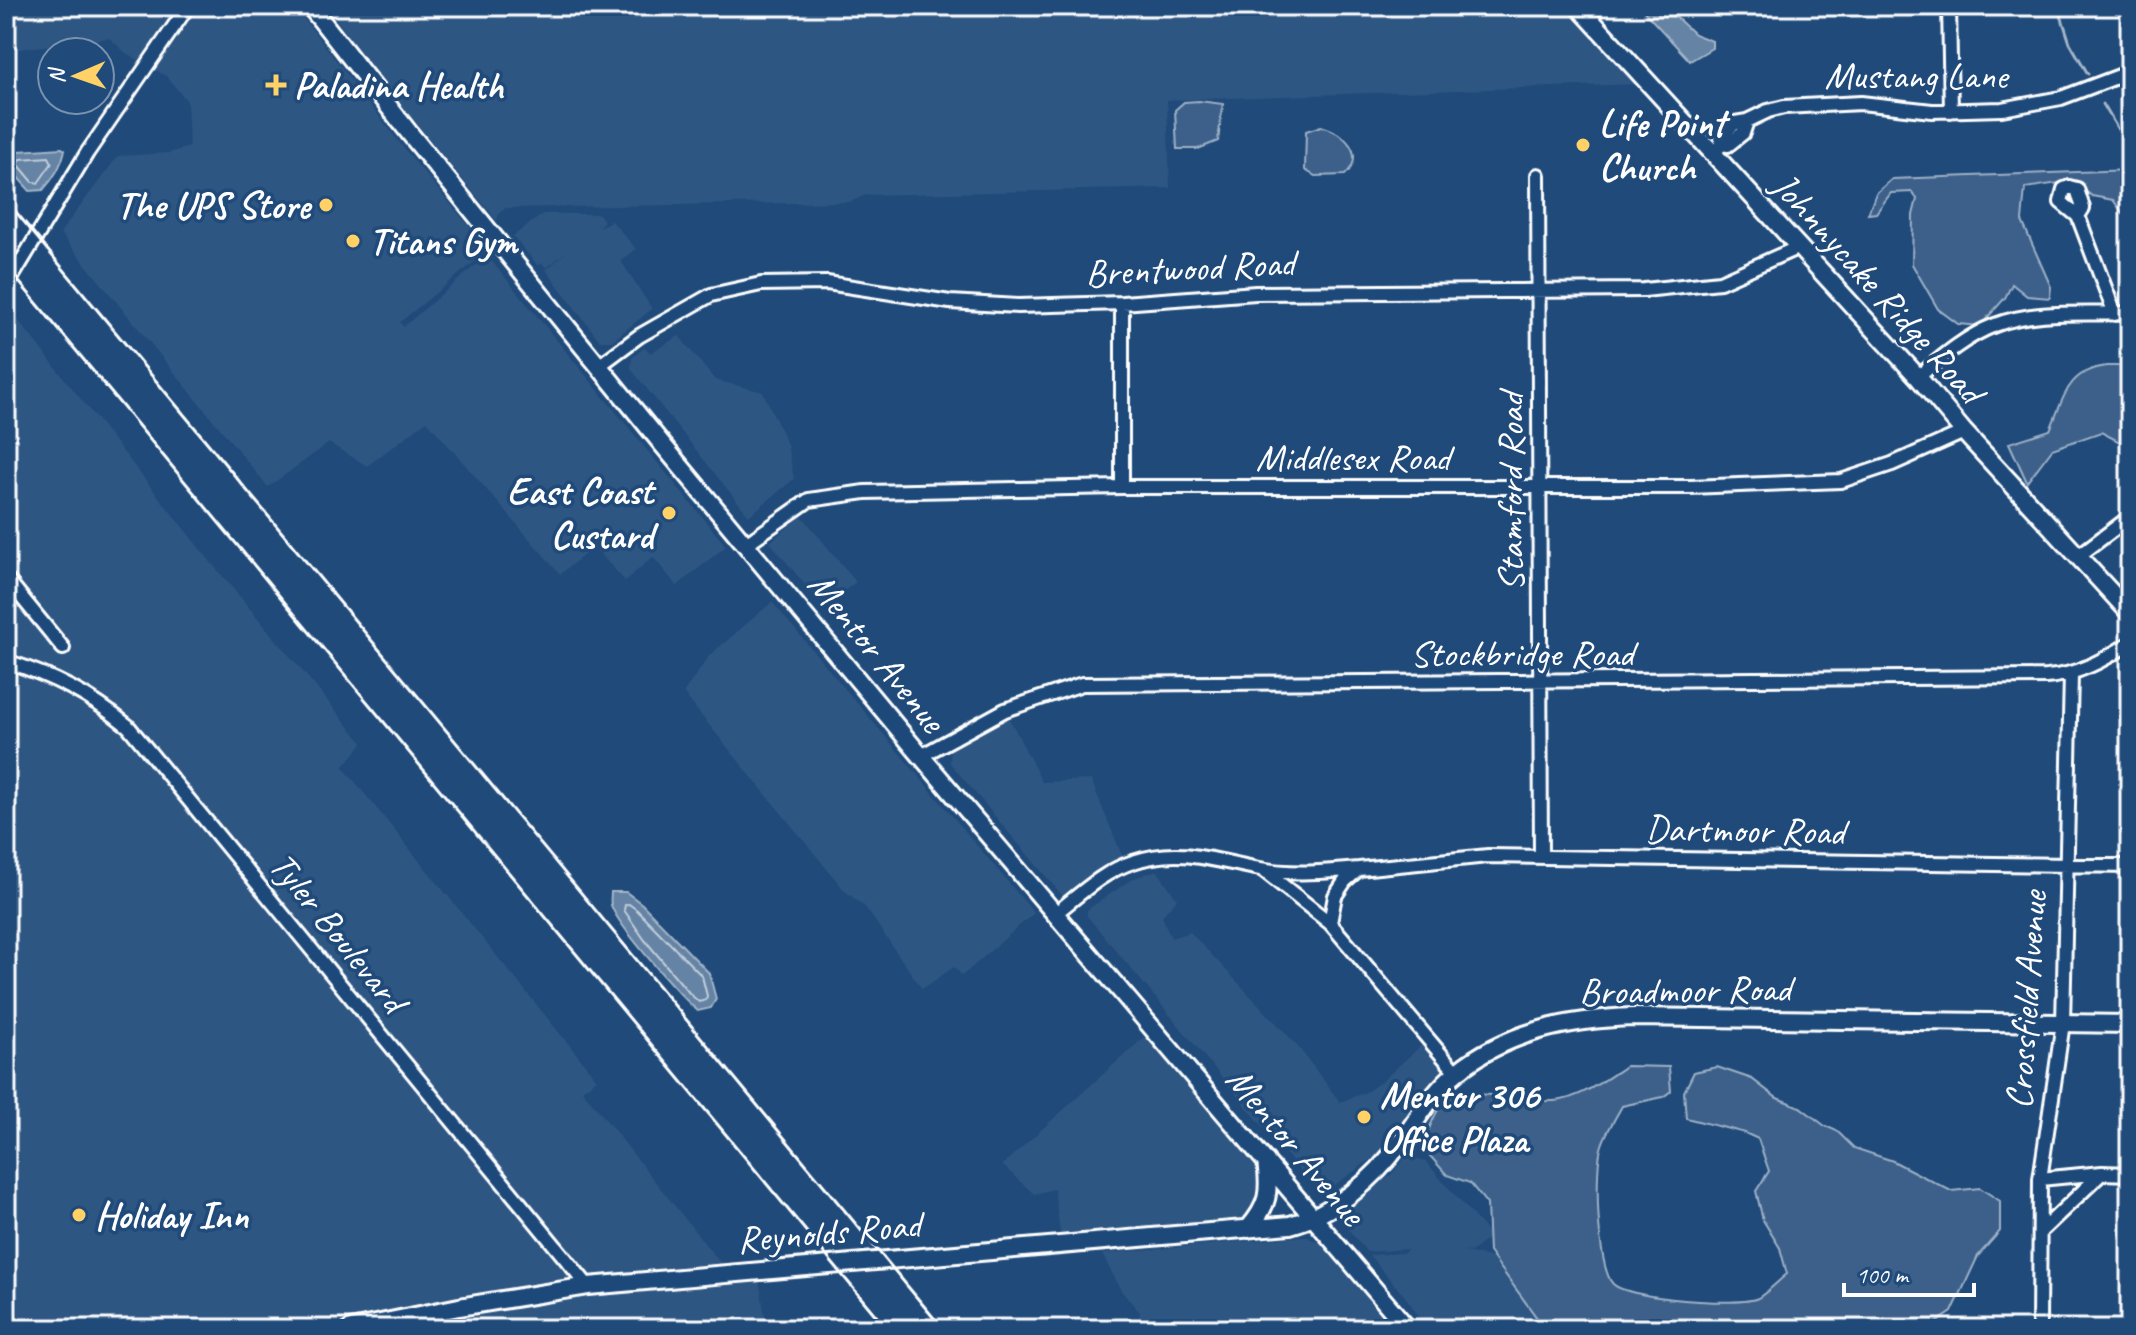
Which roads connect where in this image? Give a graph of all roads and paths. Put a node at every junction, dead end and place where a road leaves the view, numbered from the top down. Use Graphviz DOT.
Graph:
graph roads {
  1 [pos="188,6"];
  2 [pos="310,6"];
  3 [pos="1578,6"];
  4 [pos="1949,6"];
  5 [pos="2130,72"];
  6 [pos="1951,111"];
  7 [pos="1718,150"];
  8 [pos="1538,175"];
  9 [pos="2078,216"];
  10 [pos="1799,247"];
  11 [pos="6,287"];
  12 [pos="1539,291"];
  13 [pos="1122,303"];
  14 [pos="2130,313"];
  15 [pos="2115,314"];
  16 [pos="600,365"];
  17 [pos="1918,377"];
  18 [pos="1964,432"];
  19 [pos="1122,487"];
  20 [pos="1539,487"];
  21 [pos="2130,517"];
  22 [pos="746,544"];
  23 [pos="2077,557"];
  24 [pos="6,578"];
  25 [pos="2130,613"];
  26 [pos="2130,643"];
  27 [pos="63,648"];
  28 [pos="6,661"];
  29 [pos="2071,675"];
  30 [pos="1541,683"];
  31 [pos="921,756"];
  32 [pos="1541,857"];
  33 [pos="2065,865"];
  34 [pos="2130,866"];
  35 [pos="1261,869"];
  36 [pos="1359,869"];
  37 [pos="1056,913"];
  38 [pos="1330,923"];
  39 [pos="2063,1023"];
  40 [pos="2130,1024"];
  41 [pos="1456,1072"];
  42 [pos="1265,1159"];
  43 [pos="2102,1173"];
  44 [pos="2130,1174"];
  45 [pos="2040,1179"];
  46 [pos="1315,1217"];
  47 [pos="1248,1229"];
  48 [pos="2040,1232"];
  49 [pos="588,1286"];
  50 [pos="357,1328"];
  51 [pos="1408,1329"];
  52 [pos="2039,1329"];
  1 -- 11 [label="street"];
  2 -- 16 [label="main road, Mentor Avenue"];
  3 -- 7 [label="main road, Johnnycake Ridge Road"];
  4 -- 6 [label="street"];
  5 -- 6 [label="street, Mustang Lane"];
  6 -- 7 [label="street, Mustang Lane"];
  7 -- 10 [label="main road, Johnnycake Ridge Road"];
  8 -- 12 [label="street, Stamford Road"];
  9 -- 15 [label="street"];
  10 -- 12 [label="street, Brentwood Road"];
  10 -- 17 [label="main road, Johnnycake Ridge Road"];
  12 -- 13 [label="street, Brentwood Road"];
  12 -- 20 [label="street, Stamford Road"];
  13 -- 16 [label="street, Brentwood Road"];
  13 -- 19 [label="street"];
  14 -- 15 [label="street"];
  15 -- 17 [label="street"];
  16 -- 22 [label="main road, Mentor Avenue"];
  17 -- 18 [label="main road, Johnnycake Ridge Road"];
  18 -- 20 [label="street, Middlesex Road"];
  18 -- 23 [label="main road, Johnnycake Ridge Road"];
  19 -- 20 [label="street, Middlesex Road"];
  19 -- 22 [label="street, Middlesex Road"];
  20 -- 30 [label="street, Stamford Road"];
  21 -- 23 [label="street"];
  22 -- 31 [label="main road, Mentor Avenue"];
  23 -- 25 [label="main road, Johnnycake Ridge Road"];
  24 -- 27 [label="street"];
  26 -- 29 [label="street, Stockbridge Road"];
  28 -- 49 [label="street, Tyler Boulevard"];
  29 -- 30 [label="street, Stockbridge Road"];
  29 -- 33 [label="street, Crossfield Avenue"];
  30 -- 31 [label="street, Stockbridge Road"];
  30 -- 32 [label="street, Stamford Road"];
  31 -- 37 [label="main road, Mentor Avenue"];
  32 -- 33 [label="street, Dartmoor Road"];
  32 -- 36 [label="street, Dartmoor Road"];
  33 -- 34 [label="street, Dartmoor Road"];
  33 -- 39 [label="street, Crossfield Avenue"];
  35 -- 36 [label="street, Dartmoor Road"];
  35 -- 37 [label="street, Dartmoor Road"];
  35 -- 38 [label="street"];
  36 -- 38 [label="street"];
  37 -- 42 [label="main road, Mentor Avenue"];
  38 -- 41 [label="street"];
  39 -- 40 [label="main road, Broadmoor Road"];
  39 -- 41 [label="main road, Broadmoor Road"];
  39 -- 45 [label="street, Crossfield Avenue"];
  41 -- 46 [label="main road, Broadmoor Road"];
  42 -- 46 [label="main road, Mentor Avenue"];
  42 -- 47 [label="main road"];
  43 -- 44 [label="street"];
  43 -- 45 [label="street"];
  43 -- 48 [label="street"];
  45 -- 48 [label="street, Crossfield Avenue"];
  46 -- 47 [label="main road, Reynolds Road"];
  46 -- 51 [label="main road, Mentor Avenue"];
  47 -- 49 [label="main road, Reynolds Road"];
  48 -- 52 [label="street, Crossfield Avenue"];
  49 -- 50 [label="main road, Reynolds Road"];
}
